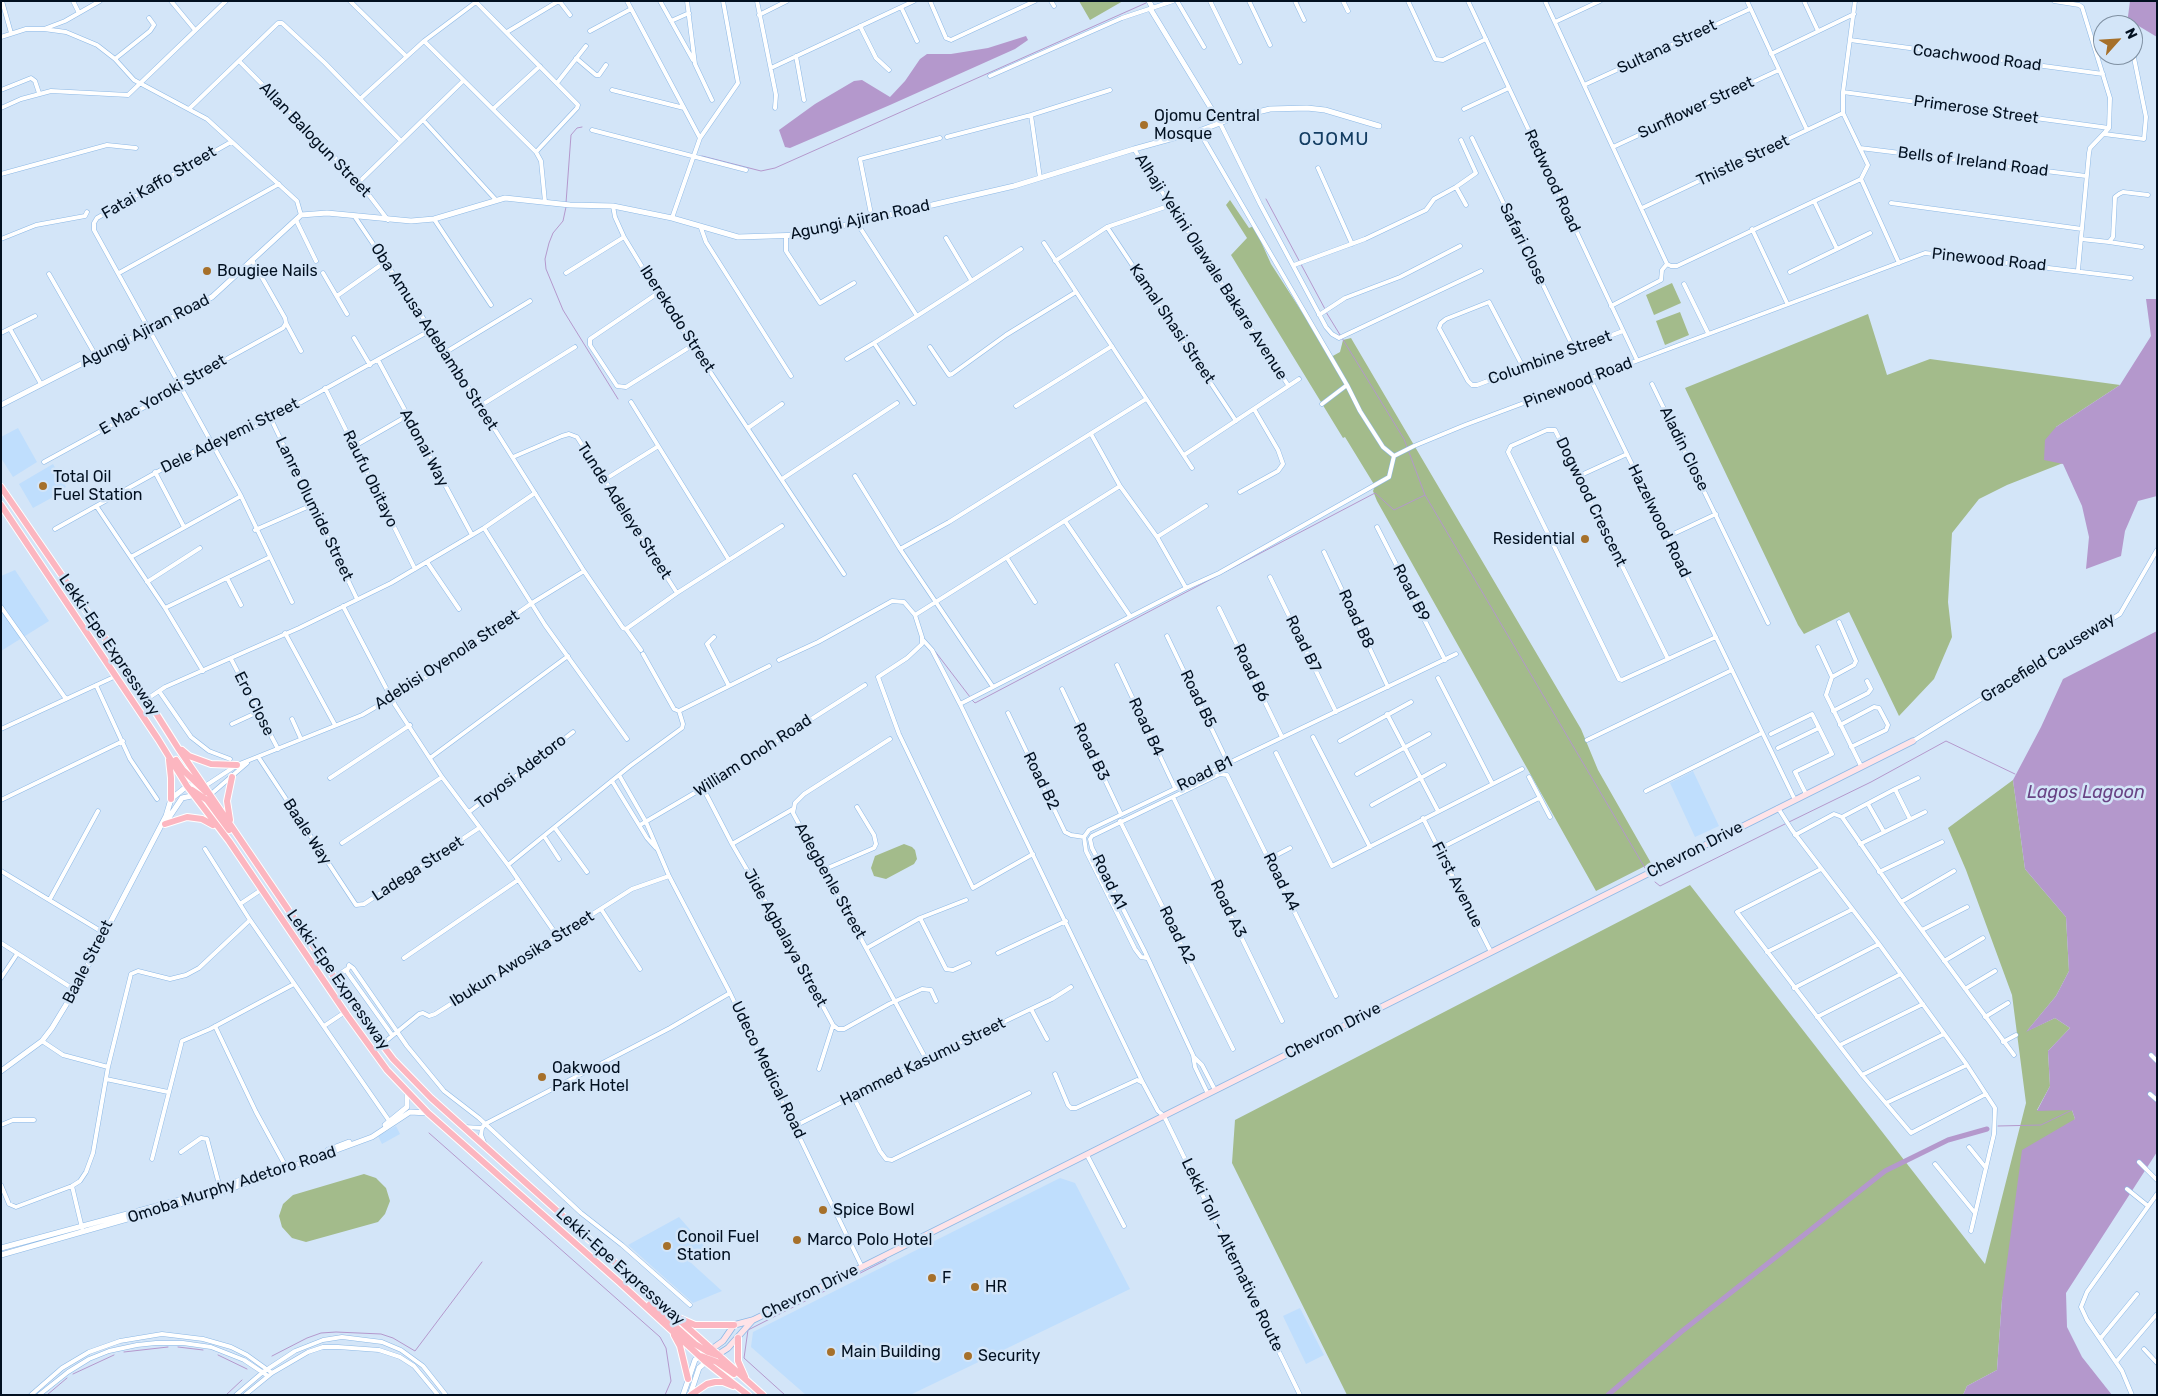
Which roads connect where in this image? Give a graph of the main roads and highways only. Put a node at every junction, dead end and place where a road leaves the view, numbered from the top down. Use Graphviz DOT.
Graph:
graph roads {
  1 [pos="1,487"];
  2 [pos="1,505"];
  3 [pos="141,713"];
  4 [pos="158,739"];
  5 [pos="1913,740"];
  6 [pos="178,748"];
  7 [pos="237,765"];
  8 [pos="232,776"];
  9 [pos="210,794"];
  10 [pos="197,795"];
  11 [pos="171,799"];
  12 [pos="165,824"];
  13 [pos="236,833"];
  14 [pos="229,841"];
  15 [pos="274,888"];
  16 [pos="619,1282"];
  17 [pos="671,1314"];
  18 [pos="752,1320"];
  19 [pos="734,1325"];
  20 [pos="671,1330"];
  21 [pos="738,1338"];
  22 [pos="713,1352"];
  23 [pos="700,1356"];
  24 [pos="709,1361"];
  25 [pos="688,1380"];
  26 [pos="746,1380"];
  27 [pos="745,1393"];
  28 [pos="690,1395"];
  29 [pos="757,1395"];
  30 [pos="763,1395"];
  1 -- 6 [label="highway, Lekki-Epe Expressway"];
  2 -- 3 [label="highway, Lekki-Epe Expressway"];
  3 -- 4 [label="highway, Lekki-Epe Expressway"];
  3 -- 9 [label="highway"];
  4 -- 10 [label="highway, Lekki-Epe Expressway"];
  4 -- 11 [label="highway"];
  5 -- 18 [label="main road, Chevron Drive"];
  6 -- 7 [label="highway"];
  6 -- 9 [label="highway, Lekki-Epe Expressway"];
  8 -- 13 [label="highway"];
  9 -- 13 [label="highway, Lekki-Epe Expressway"];
  10 -- 14 [label="highway, Lekki-Epe Expressway"];
  10 -- 15 [label="highway"];
  12 -- 14 [label="highway"];
  13 -- 15 [label="highway, Lekki-Epe Expressway"];
  14 -- 16 [label="highway, Lekki-Epe Expressway"];
  15 -- 17 [label="highway, Lekki-Epe Expressway"];
  16 -- 20 [label="highway, Lekki-Epe Expressway"];
  16 -- 22 [label="highway"];
  17 -- 19 [label="highway"];
  17 -- 22 [label="highway, Lekki-Epe Expressway"];
  18 -- 19 [label="main road, Chevron Drive"];
  18 -- 21 [label="main road, Chevron Drive"];
  19 -- 22 [label="main road, Chevron Drive"];
  20 -- 23 [label="highway, Lekki-Epe Expressway"];
  20 -- 25 [label="highway"];
  21 -- 22 [label="main road, Chevron Drive"];
  21 -- 26 [label="highway"];
  22 -- 23 [label="main road, Chevron Drive"];
  22 -- 24 [label="main road, Chevron Drive"];
  22 -- 26 [label="highway, Lekki-Epe Expressway"];
  23 -- 24 [label="highway"];
  24 -- 27 [label="highway"];
  24 -- 29 [label="highway"];
  26 -- 30 [label="highway, Lekki-Epe Expressway"];
  27 -- 28 [label="highway"];
}
